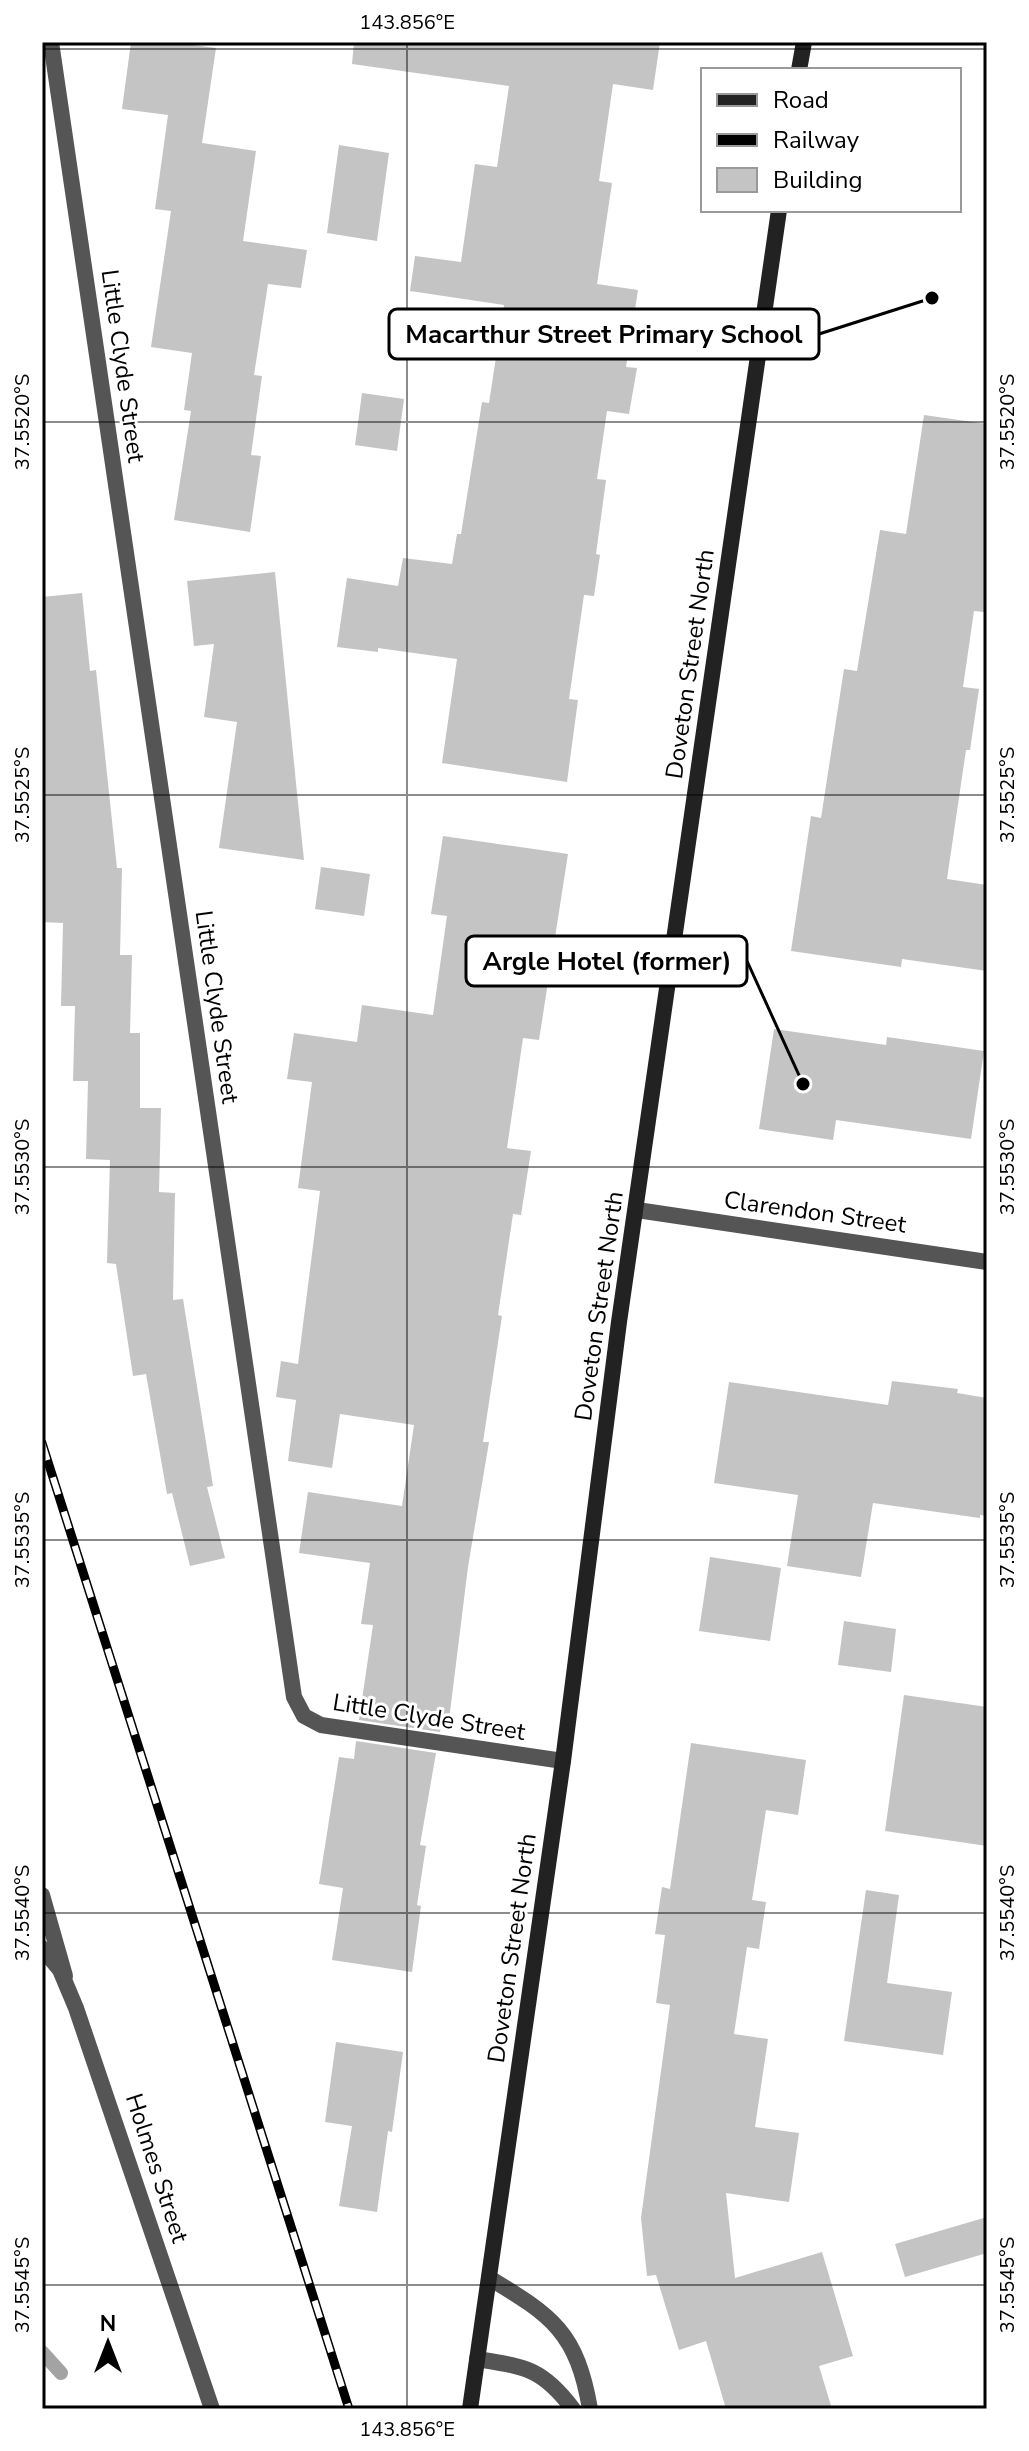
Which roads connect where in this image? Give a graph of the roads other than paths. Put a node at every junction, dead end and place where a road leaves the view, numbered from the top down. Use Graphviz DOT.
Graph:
graph roads {
  1 [pos="51,42"];
  2 [pos="804,42"];
  3 [pos="799,68"];
  4 [pos="779,212"];
  5 [pos="637,1210"];
  6 [pos="987,1262"];
  7 [pos="563,1761"];
  8 [pos="42,1895"];
  9 [pos="42,1948"];
  10 [pos="67,1985"];
  11 [pos="489,2278"];
  12 [pos="477,2359"];
  13 [pos="212,2409"];
  14 [pos="470,2409"];
  15 [pos="573,2409"];
  16 [pos="590,2409"];
  1 -- 7 [label="street, Little Clyde Street"];
  2 -- 3 [label="main road"];
  4 -- 5 [label="main road, Doveton Street North"];
  5 -- 6 [label="street, Clarendon Street"];
  5 -- 7 [label="main road, Doveton Street North"];
  7 -- 11 [label="main road, Doveton Street North"];
  8 -- 10 [label="street"];
  9 -- 10 [label="street, Holmes Street"];
  10 -- 13 [label="street, Holmes Street"];
  11 -- 12 [label="main road, Doveton Street North"];
  11 -- 16 [label="street"];
  12 -- 14 [label="main road, Doveton Street North"];
  12 -- 15 [label="street"];
}
